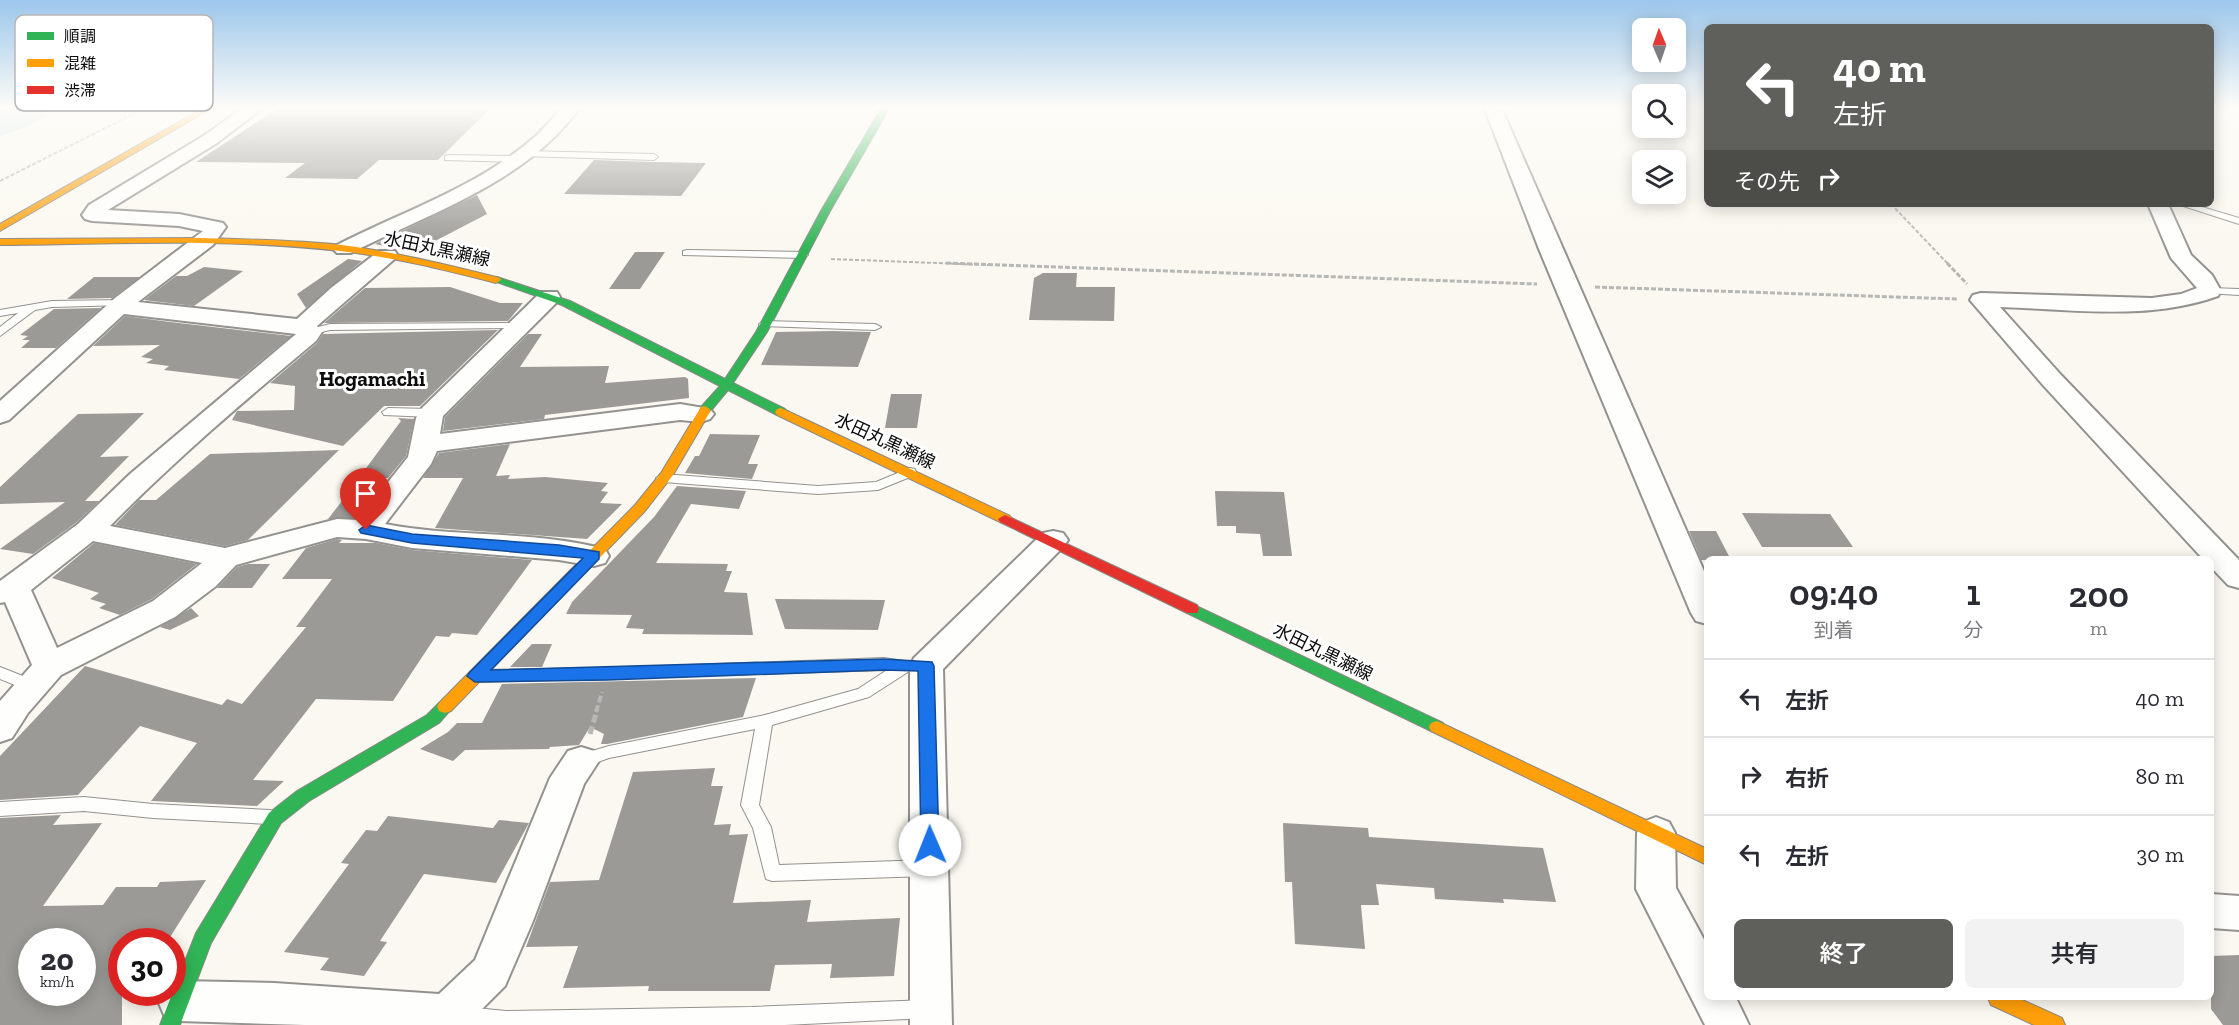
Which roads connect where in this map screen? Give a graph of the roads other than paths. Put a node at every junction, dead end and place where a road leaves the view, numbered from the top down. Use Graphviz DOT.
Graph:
graph roads {
  1 [pos="127,155"];
  2 [pos="185,155"];
  3 [pos="524,155"];
  4 [pos="859,155"];
  5 [pos="1512,155"];
  6 [pos="521,157"];
  7 [pos="654,157"];
  8 [pos="448,158"];
  9 [pos="2159,207"];
  10 [pos="2192,207"];
  11 [pos="2239,221"];
  12 [pos="0,228"];
  13 [pos="206,241"];
  14 [pos="0,243"];
  15 [pos="344,249"];
  16 [pos="687,253"];
  17 [pos="387,256"];
  18 [pos="802,256"];
  19 [pos="2210,291"];
  20 [pos="2239,292"];
  21 [pos="549,297"];
  22 [pos="121,305"];
  23 [pos="33,307"];
  24 [pos="0,313"];
  25 [pos="764,324"];
  26 [pos="517,326"];
  27 [pos="875,327"];
  28 [pos="306,330"];
  29 [pos="0,333"];
  30 [pos="728,386"];
  31 [pos="388,412"];
  32 [pos="431,413"];
  33 [pos="701,414"];
  34 [pos="0,415"];
  35 [pos="427,444"];
  36 [pos="910,472"];
  37 [pos="663,478"];
  38 [pos="366,530"];
  39 [pos="88,531"];
  40 [pos="1053,540"];
  41 [pos="594,556"];
  42 [pos="225,558"];
  43 [pos="2239,578"];
  44 [pos="7,590"];
  45 [pos="1704,606"];
  46 [pos="914,666"];
  47 [pos="0,673"];
  48 [pos="475,676"];
  49 [pos="41,677"];
  50 [pos="765,721"];
  51 [pos="0,729"];
  52 [pos="581,761"];
  53 [pos="0,809"];
  54 [pos="275,818"];
  55 [pos="1656,833"];
  56 [pos="1704,856"];
  57 [pos="931,868"];
  58 [pos="2214,911"];
  59 [pos="2239,913"];
  60 [pos="1704,980"];
  61 [pos="1714,1000"];
  62 [pos="2002,1000"];
  63 [pos="174,1013"];
  64 [pos="931,1017"];
  65 [pos="464,1019"];
  66 [pos="1728,1025"];
  67 [pos="2055,1025"];
  1 -- 12 [label="main road"];
  2 -- 13 [label="street"];
  3 -- 6 [label="street"];
  4 -- 18 [label="main road"];
  5 -- 45 [label="street"];
  6 -- 7 [label="lane"];
  6 -- 8 [label="lane"];
  6 -- 15 [label="street"];
  9 -- 19 [label="street"];
  10 -- 11 [label="lane"];
  13 -- 14 [label="main road, 水田丸黒瀬線"];
  13 -- 15 [label="main road, 水田丸黒瀬線"];
  13 -- 22 [label="street"];
  15 -- 17 [label="main road, 水田丸黒瀬線"];
  16 -- 18 [label="lane"];
  17 -- 21 [label="main road, 水田丸黒瀬線"];
  17 -- 28 [label="street"];
  18 -- 25 [label="main road"];
  19 -- 20 [label="lane"];
  19 -- 43 [label="street"];
  21 -- 26 [label="street"];
  21 -- 30 [label="main road, 水田丸黒瀬線"];
  22 -- 23 [label="lane"];
  22 -- 28 [label="street"];
  22 -- 34 [label="street"];
  23 -- 24 [label="lane"];
  23 -- 29 [label="lane"];
  25 -- 27 [label="lane"];
  25 -- 30 [label="main road"];
  26 -- 28 [label="lane"];
  26 -- 32 [label="street"];
  28 -- 39 [label="street"];
  30 -- 33 [label="main road"];
  30 -- 36 [label="main road, 水田丸黒瀬線"];
  31 -- 32 [label="lane"];
  32 -- 35 [label="street"];
  33 -- 35 [label="street"];
  33 -- 37 [label="main road"];
  35 -- 38 [label="street"];
  36 -- 37 [label="lane"];
  36 -- 40 [label="main road, 水田丸黒瀬線"];
  37 -- 41 [label="main road"];
  38 -- 41 [label="street"];
  38 -- 42 [label="street"];
  39 -- 42 [label="street"];
  39 -- 44 [label="street"];
  40 -- 46 [label="street"];
  40 -- 55 [label="main road, 水田丸黒瀬線"];
  41 -- 48 [label="main road"];
  42 -- 49 [label="street"];
  44 -- 49 [label="street"];
  46 -- 48 [label="lane"];
  46 -- 50 [label="lane"];
  46 -- 57 [label="street"];
  47 -- 49 [label="lane"];
  48 -- 54 [label="main road"];
  49 -- 51 [label="street"];
  50 -- 52 [label="lane"];
  50 -- 57 [label="lane"];
  52 -- 65 [label="street"];
  53 -- 54 [label="lane"];
  54 -- 63 [label="main road"];
  55 -- 56 [label="main road, 水田丸黒瀬線"];
  55 -- 60 [label="street"];
  57 -- 64 [label="street"];
  58 -- 59 [label="street"];
  61 -- 66 [label="street"];
  62 -- 67 [label="main road"];
  63 -- 65 [label="street"];
  64 -- 65 [label="lane"];
}
